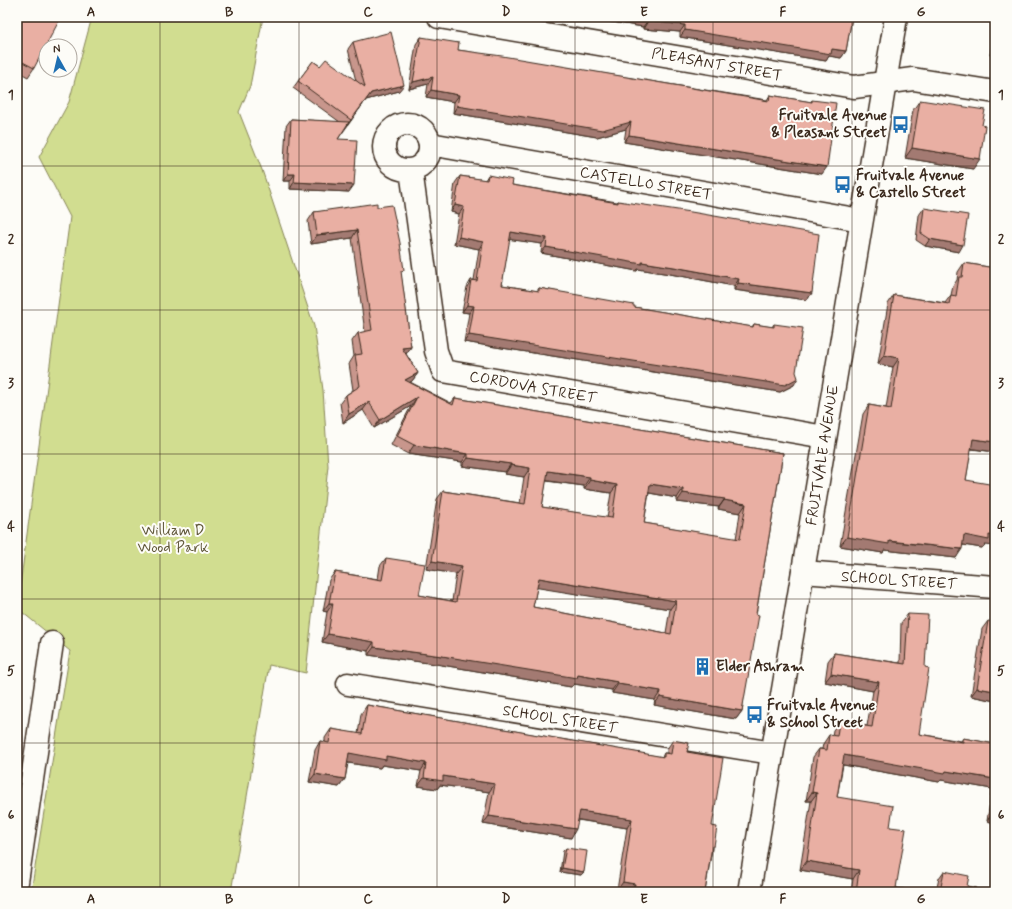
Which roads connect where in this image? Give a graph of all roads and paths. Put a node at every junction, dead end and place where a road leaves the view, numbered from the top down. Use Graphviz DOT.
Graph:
graph roads {
  1 [pos="439,17"];
  2 [pos="896,17"];
  3 [pos="884,83"];
  4 [pos="995,92"];
  5 [pos="430,144"];
  6 [pos="411,170"];
  7 [pos="861,220"];
  8 [pos="825,437"];
  9 [pos="803,572"];
  10 [pos="995,587"];
  11 [pos="52,643"];
  12 [pos="348,684"];
  13 [pos="772,753"];
  14 [pos="17,882"];
  15 [pos="749,892"];
  1 -- 3 [label="street, PLEASANT STREET"];
  2 -- 3 [label="street, FRUITVALE AVENUE"];
  3 -- 4 [label="street, PLEASANT STREET"];
  3 -- 7 [label="street, FRUITVALE AVENUE"];
  5 -- 6 [label="street"];
  5 -- 6 [label="street"];
  5 -- 7 [label="street, CASTELLO STREET"];
  6 -- 8 [label="street, CORDOVA STREET"];
  7 -- 8 [label="street, FRUITVALE AVENUE"];
  8 -- 9 [label="street, FRUITVALE AVENUE"];
  9 -- 10 [label="street, SCHOOL STREET"];
  9 -- 13 [label="street, FRUITVALE AVENUE"];
  11 -- 14 [label="street"];
  12 -- 13 [label="street, SCHOOL STREET"];
  13 -- 15 [label="street, FRUITVALE AVENUE"];
}
